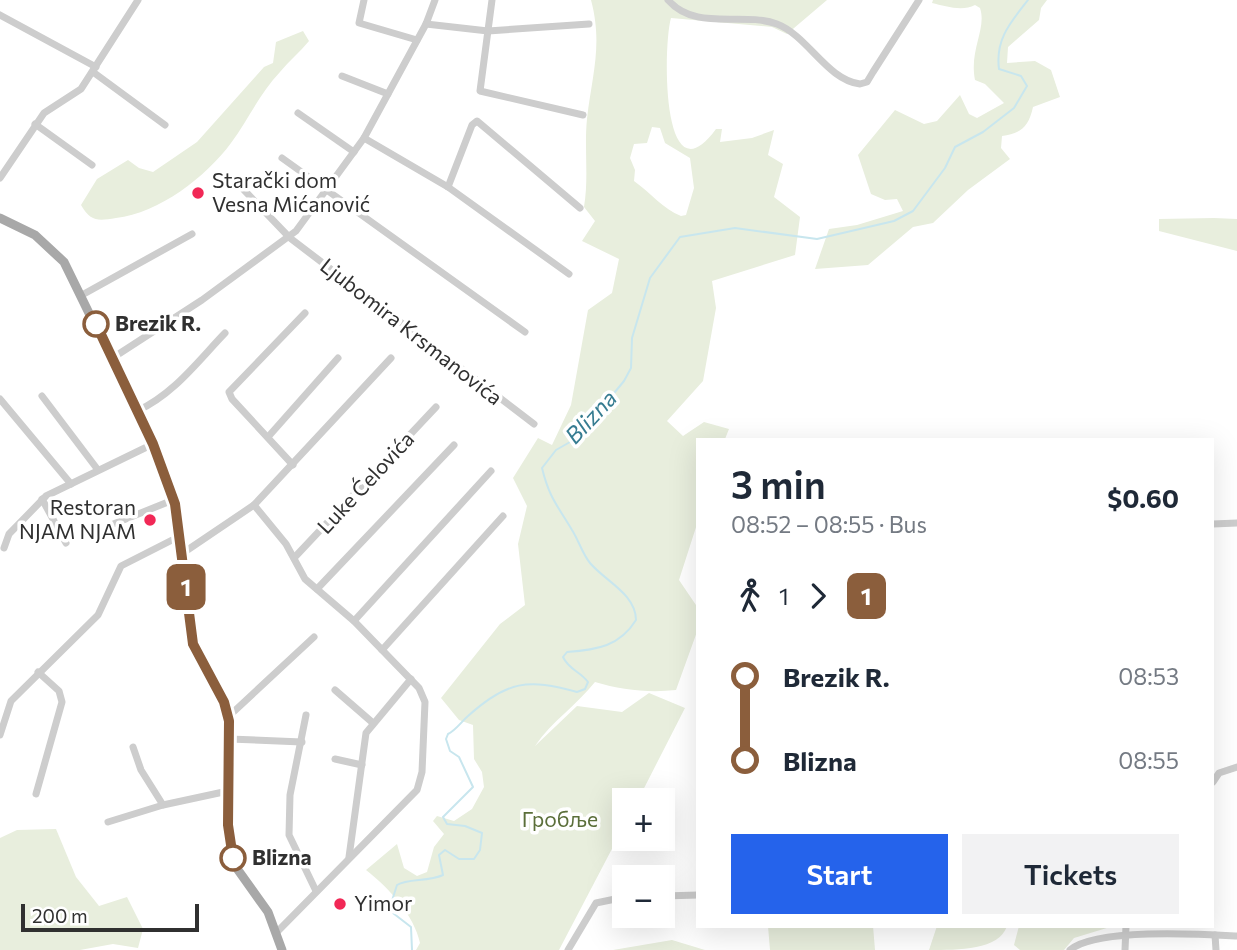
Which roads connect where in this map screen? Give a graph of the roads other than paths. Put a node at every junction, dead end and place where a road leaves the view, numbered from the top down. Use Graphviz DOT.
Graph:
graph roads {
  1 [pos="138,0"];
  2 [pos="364,0"];
  3 [pos="435,0"];
  4 [pos="492,0"];
  5 [pos="668,0"];
  6 [pos="919,0"];
  7 [pos="0,15"];
  8 [pos="426,24"];
  9 [pos="589,24"];
  10 [pos="488,32"];
  11 [pos="417,40"];
  12 [pos="95,70"];
  13 [pos="342,76"];
  14 [pos="388,94"];
  15 [pos="298,113"];
  16 [pos="583,115"];
  17 [pos="34,124"];
  18 [pos="165,125"];
  19 [pos="363,138"];
  20 [pos="354,152"];
  21 [pos="282,158"];
  22 [pos="92,165"];
  23 [pos="0,178"];
  24 [pos="448,187"];
  25 [pos="244,190"];
  26 [pos="326,190"];
  27 [pos="580,208"];
  28 [pos="0,218"];
  29 [pos="192,234"];
  30 [pos="290,238"];
  31 [pos="569,274"];
  32 [pos="82,295"];
  33 [pos="305,313"];
  34 [pos="525,332"];
  35 [pos="225,333"];
  36 [pos="338,358"];
  37 [pos="391,358"];
  38 [pos="111,359"];
  39 [pos="42,396"];
  40 [pos="0,399"];
  41 [pos="436,407"];
  42 [pos="137,411"];
  43 [pos="534,424"];
  44 [pos="268,438"];
  45 [pos="153,444"];
  46 [pos="454,445"];
  47 [pos="293,465"];
  48 [pos="98,470"];
  49 [pos="491,471"];
  50 [pos="71,484"];
  51 [pos="42,499"];
  52 [pos="173,500"];
  53 [pos="254,505"];
  54 [pos="503,516"];
  55 [pos="1237,523"];
  56 [pos="1214,524"];
  57 [pos="111,525"];
  58 [pos="180,536"];
  59 [pos="66,543"];
  60 [pos="4,548"];
  61 [pos="183,553"];
  62 [pos="294,558"];
  63 [pos="317,589"];
  64 [pos="354,621"];
  65 [pos="314,637"];
  66 [pos="382,650"];
  67 [pos="38,672"];
  68 [pos="411,679"];
  69 [pos="335,691"];
  70 [pos="306,715"];
  71 [pos="228,717"];
  72 [pos="373,723"];
  73 [pos="0,735"];
  74 [pos="229,739"];
  75 [pos="302,742"];
  76 [pos="133,747"];
  77 [pos="335,759"];
  78 [pos="362,765"];
  79 [pos="1237,767"];
  80 [pos="1214,780"];
  81 [pos="228,791"];
  82 [pos="36,794"];
  83 [pos="163,805"];
  84 [pos="108,822"];
  85 [pos="349,858"];
  86 [pos="316,891"];
  87 [pos="696,895"];
  88 [pos="675,896"];
  89 [pos="612,900"];
  90 [pos="1126,928"];
  91 [pos="277,932"];
  92 [pos="1215,935"];
  93 [pos="1125,936"];
  94 [pos="1237,936"];
  95 [pos="282,950"];
  96 [pos="568,950"];
  97 [pos="1070,950"];
  98 [pos="1125,950"];
  99 [pos="1216,950"];
  1 -- 12 [label="street"];
  2 -- 11 [label="street"];
  3 -- 8 [label="street"];
  4 -- 10 [label="street"];
  5 -- 6 [label="street"];
  7 -- 12 [label="street"];
  8 -- 10 [label="street"];
  8 -- 11 [label="street"];
  9 -- 10 [label="street"];
  10 -- 16 [label="street"];
  11 -- 14 [label="street"];
  12 -- 17 [label="street"];
  12 -- 18 [label="street"];
  13 -- 14 [label="street"];
  14 -- 19 [label="street"];
  15 -- 20 [label="street"];
  17 -- 22 [label="street"];
  17 -- 23 [label="street"];
  19 -- 20 [label="street"];
  19 -- 24 [label="street"];
  20 -- 26 [label="street"];
  21 -- 26 [label="street"];
  24 -- 27 [label="street"];
  24 -- 31 [label="street"];
  25 -- 30 [label="street, Ljubomira Krsmanovića"];
  26 -- 30 [label="street"];
  26 -- 34 [label="street"];
  28 -- 32 [label="main road"];
  29 -- 32 [label="street"];
  30 -- 38 [label="street"];
  30 -- 43 [label="street, Ljubomira Krsmanovića"];
  32 -- 38 [label="main road"];
  33 -- 44 [label="street"];
  35 -- 42 [label="street"];
  36 -- 44 [label="street"];
  37 -- 47 [label="street"];
  38 -- 42 [label="main road"];
  39 -- 48 [label="street"];
  40 -- 50 [label="street"];
  41 -- 62 [label="street, Luke Ćelovića"];
  42 -- 45 [label="main road"];
  44 -- 47 [label="street"];
  45 -- 48 [label="street"];
  45 -- 52 [label="main road"];
  46 -- 63 [label="street, Luke Ćelovića"];
  47 -- 53 [label="street"];
  48 -- 50 [label="street"];
  49 -- 64 [label="street"];
  50 -- 51 [label="street"];
  51 -- 59 [label="street"];
  51 -- 60 [label="street"];
  52 -- 57 [label="street"];
  52 -- 58 [label="main road"];
  53 -- 61 [label="street"];
  53 -- 62 [label="street"];
  54 -- 66 [label="street"];
  55 -- 56 [label="street"];
  58 -- 61 [label="main road"];
  58 -- 67 [label="street"];
  61 -- 71 [label="main road"];
  62 -- 63 [label="street"];
  63 -- 64 [label="street"];
  64 -- 66 [label="street"];
  65 -- 71 [label="street"];
  66 -- 68 [label="street"];
  67 -- 73 [label="street"];
  67 -- 82 [label="street"];
  68 -- 72 [label="street"];
  68 -- 85 [label="street"];
  69 -- 72 [label="street"];
  70 -- 75 [label="street"];
  71 -- 74 [label="main road"];
  72 -- 78 [label="street"];
  74 -- 75 [label="street"];
  74 -- 81 [label="main road"];
  75 -- 86 [label="street"];
  76 -- 83 [label="street"];
  77 -- 78 [label="street"];
  78 -- 85 [label="street"];
  79 -- 80 [label="street"];
  81 -- 83 [label="street"];
  81 -- 91 [label="main road"];
  83 -- 84 [label="street"];
  85 -- 86 [label="street"];
  86 -- 91 [label="street"];
  87 -- 88 [label="street"];
  89 -- 96 [label="street"];
  90 -- 93 [label="street"];
  91 -- 95 [label="main road"];
  92 -- 93 [label="street"];
  92 -- 94 [label="street"];
  92 -- 99 [label="street"];
  93 -- 97 [label="street"];
  93 -- 98 [label="street"];
}
